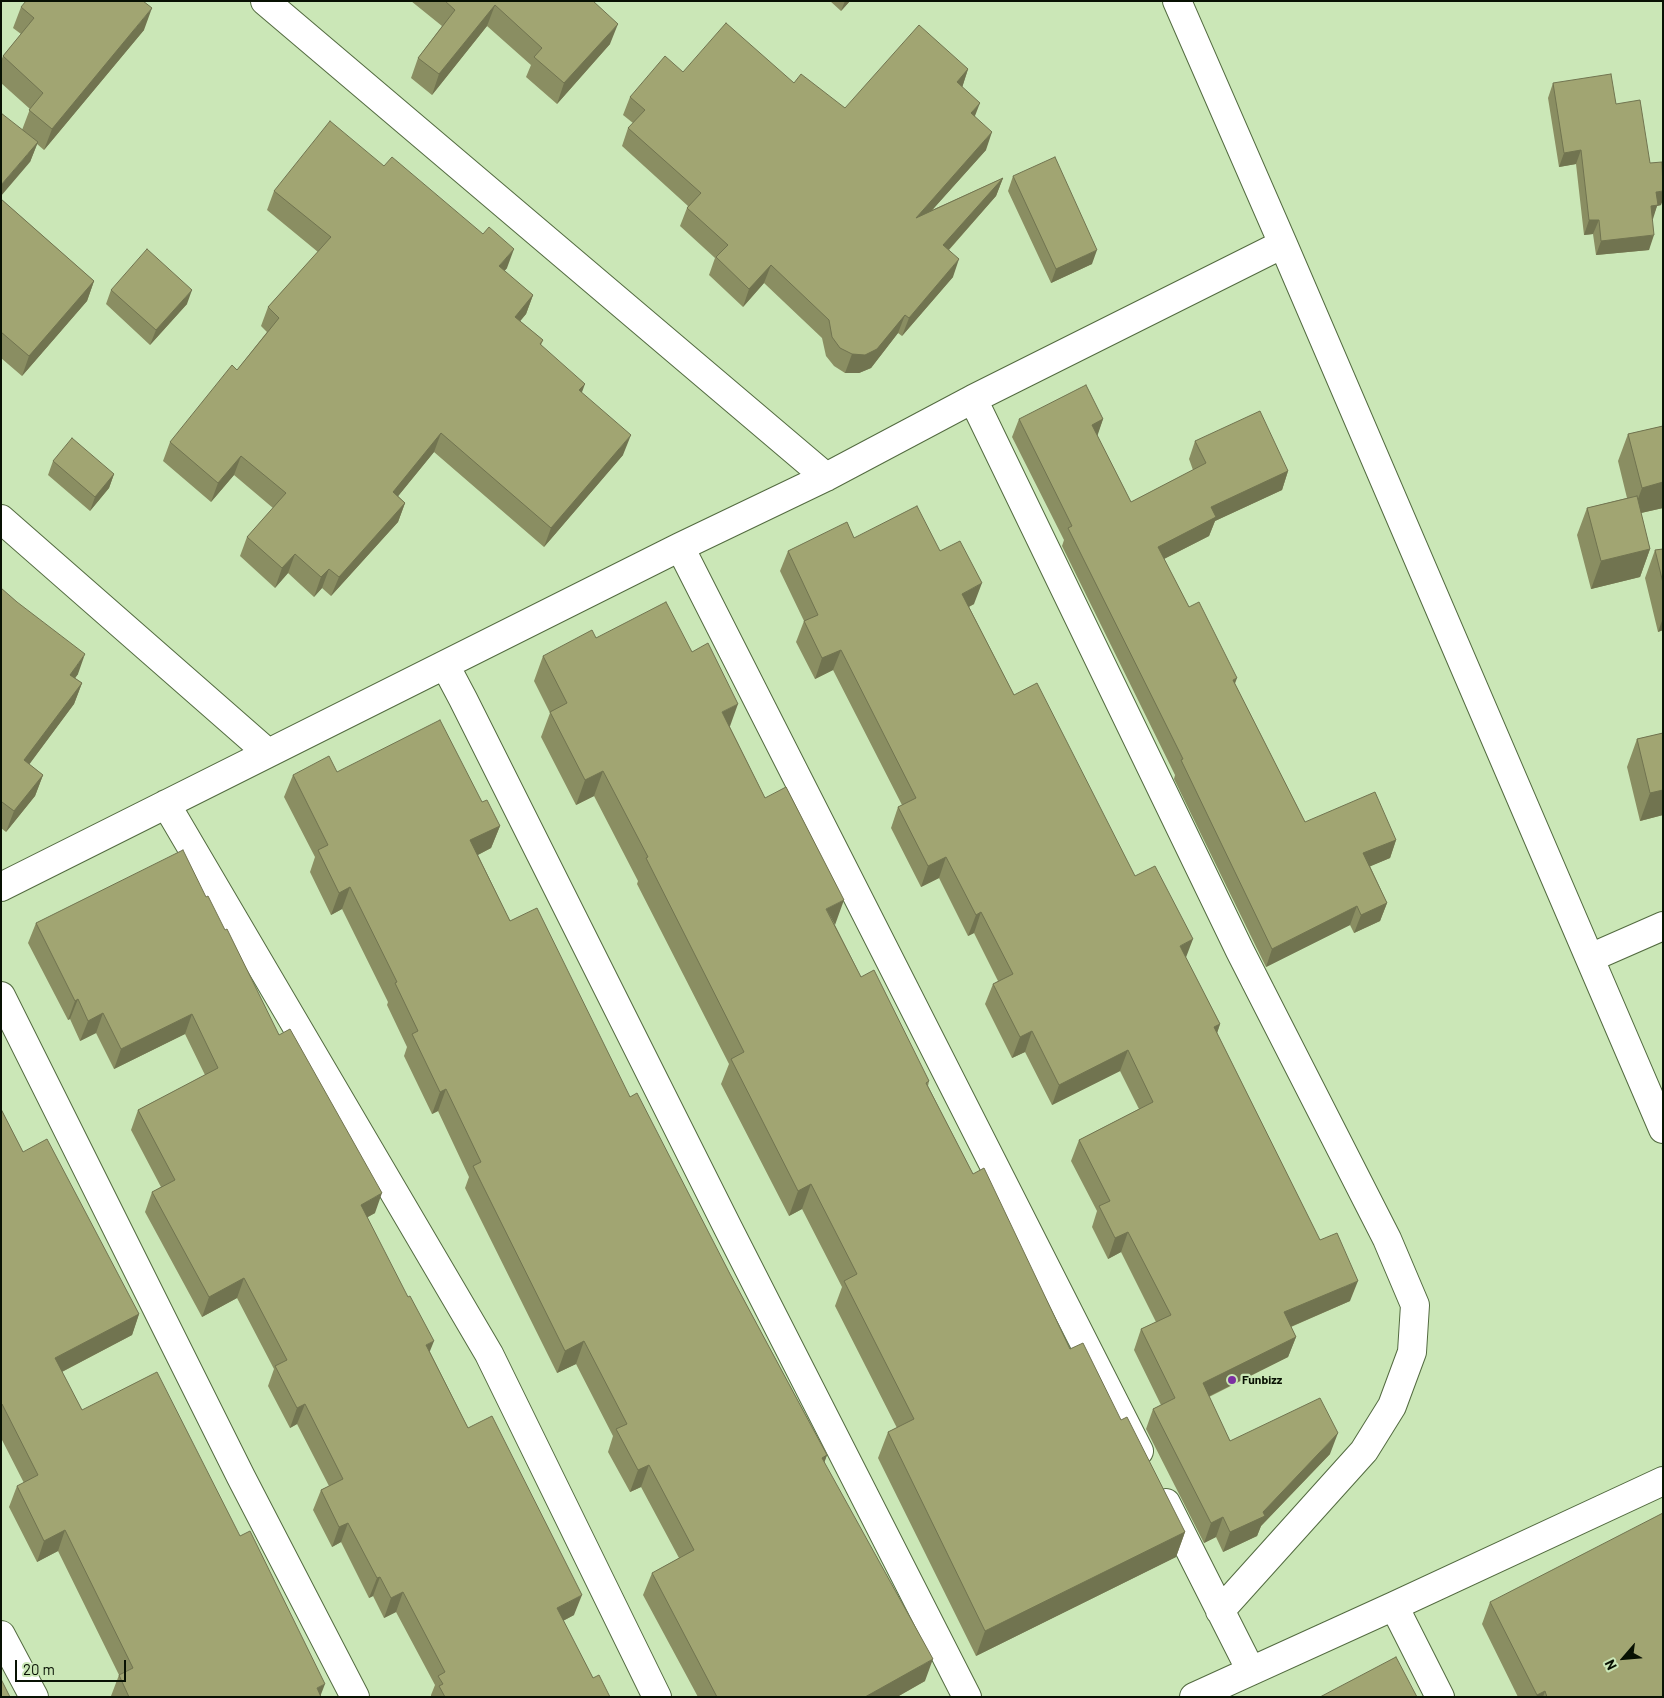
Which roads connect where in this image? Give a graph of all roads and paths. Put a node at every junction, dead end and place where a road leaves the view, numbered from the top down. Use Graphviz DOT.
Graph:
graph roads {
  1 [pos="265,1"];
  2 [pos="1176,1"];
  3 [pos="1283,244"];
  4 [pos="973,399"];
  5 [pos="826,477"];
  6 [pos="1,519"];
  7 [pos="680,547"];
  8 [pos="445,664"];
  9 [pos="268,753"];
  10 [pos="166,804"];
  11 [pos="1,887"];
  12 [pos="1663,926"];
  13 [pos="1590,958"];
  14 [pos="1,996"];
  15 [pos="1663,1128"];
  16 [pos="1663,1481"];
  17 [pos="1394,1606"];
  18 [pos="1220,1611"];
  19 [pos="1,1635"];
  20 [pos="1251,1671"];
  21 [pos="34,1697"];
  22 [pos="355,1697"];
  23 [pos="657,1697"];
  24 [pos="967,1697"];
  25 [pos="1194,1697"];
  26 [pos="1440,1697"];
  1 -- 5 [label="street"];
  2 -- 3 [label="street"];
  3 -- 4 [label="street"];
  3 -- 13 [label="street"];
  4 -- 5 [label="street"];
  4 -- 18 [label="street"];
  5 -- 7 [label="street"];
  6 -- 9 [label="street"];
  7 -- 8 [label="street"];
  7 -- 18 [label="street"];
  8 -- 9 [label="street"];
  8 -- 24 [label="street"];
  9 -- 10 [label="street"];
  10 -- 11 [label="street"];
  10 -- 23 [label="street"];
  12 -- 13 [label="street"];
  13 -- 15 [label="street"];
  14 -- 22 [label="street"];
  16 -- 17 [label="street"];
  17 -- 20 [label="street"];
  17 -- 26 [label="street"];
  18 -- 20 [label="street"];
  19 -- 21 [label="street"];
  20 -- 25 [label="street"];
}
